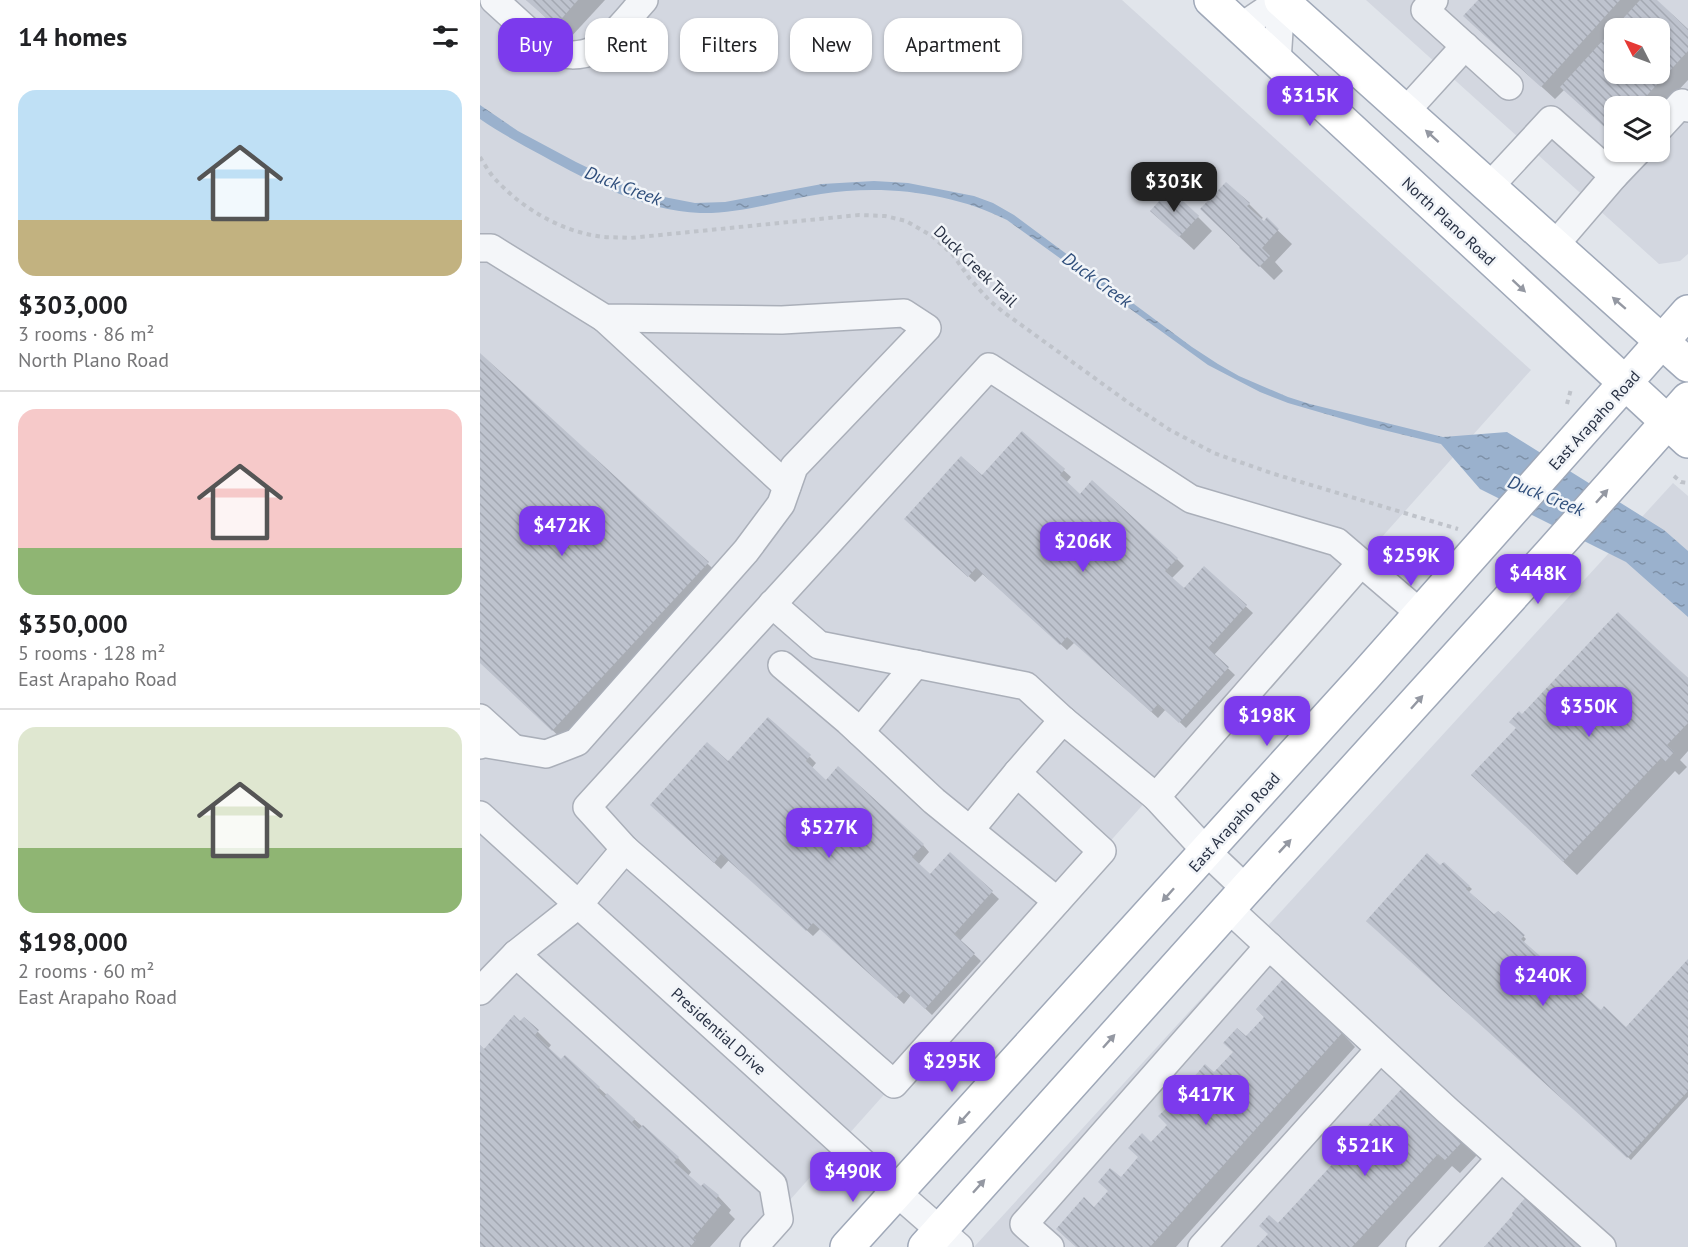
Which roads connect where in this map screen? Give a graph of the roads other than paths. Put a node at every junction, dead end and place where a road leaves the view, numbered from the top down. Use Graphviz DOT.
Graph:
graph roads {
  1 [pos="494,0"];
  2 [pos="644,0"];
  3 [pos="1211,0"];
  4 [pos="1281,0"];
  5 [pos="1434,0"];
  6 [pos="1241,27"];
  7 [pos="1465,46"];
  8 [pos="1277,62"];
  9 [pos="1509,87"];
  10 [pos="1688,108"];
  11 [pos="1406,112"];
  12 [pos="1670,116"];
  13 [pos="1627,162"];
  14 [pos="1614,176"];
  15 [pos="1489,187"];
  16 [pos="1554,246"];
  17 [pos="480,248"];
  18 [pos="1688,312"];
  19 [pos="604,318"];
  20 [pos="1663,342"];
  21 [pos="1688,365"];
  22 [pos="1625,385"];
  23 [pos="1681,421"];
  24 [pos="787,486"];
  25 [pos="1361,563"];
  26 [pos="772,604"];
  27 [pos="1421,614"];
  28 [pos="916,664"];
  29 [pos="782,665"];
  30 [pos="480,718"];
  31 [pos="1063,720"];
  32 [pos="860,732"];
  33 [pos="480,745"];
  34 [pos="512,747"];
  35 [pos="1017,773"];
  36 [pos="1156,797"];
  37 [pos="480,815"];
  38 [pos="970,830"];
  39 [pos="625,849"];
  40 [pos="1207,852"];
  41 [pos="1237,899"];
  42 [pos="1057,901"];
  43 [pos="579,904"];
  44 [pos="1269,946"];
  45 [pos="516,954"];
  46 [pos="480,991"];
  47 [pos="1380,1049"];
  48 [pos="1501,1158"];
  49 [pos="896,1192"];
  50 [pos="941,1241"];
  51 [pos="1034,1242"];
  52 [pos="754,1247"];
  53 [pos="847,1247"];
  54 [pos="1202,1247"];
  55 [pos="1420,1247"];
  56 [pos="1602,1247"];
  1 -- 2 [label="street"];
  3 -- 6 [label="main road, North Plano Road"];
  4 -- 6 [label="street"];
  4 -- 8 [label="street"];
  4 -- 11 [label="main road"];
  5 -- 7 [label="street"];
  6 -- 8 [label="main road, North Plano Road"];
  7 -- 9 [label="street"];
  7 -- 11 [label="street"];
  8 -- 22 [label="main road, North Plano Road, one-way"];
  10 -- 12 [label="street"];
  15 -- 11 [label="main road, one-way"];
  13 -- 14 [label="street"];
  14 -- 15 [label="street"];
  14 -- 16 [label="street"];
  15 -- 16 [label="main road"];
  20 -- 16 [label="main road, one-way"];
  17 -- 19 [label="street"];
  18 -- 20 [label="main road, East Arapaho Road"];
  19 -- 24 [label="street"];
  19 -- 24 [label="street"];
  20 -- 21 [label="main road"];
  20 -- 22 [label="main road, East Arapaho Road"];
  22 -- 23 [label="main road, North Plano Road"];
  22 -- 27 [label="main road, East Arapaho Road"];
  41 -- 23 [label="main road, one-way"];
  24 -- 34 [label="street"];
  25 -- 26 [label="street"];
  25 -- 27 [label="street"];
  25 -- 36 [label="street"];
  26 -- 28 [label="street"];
  26 -- 39 [label="street"];
  27 -- 40 [label="main road, East Arapaho Road"];
  28 -- 31 [label="street"];
  28 -- 32 [label="street"];
  29 -- 32 [label="street"];
  30 -- 34 [label="street"];
  31 -- 35 [label="street"];
  31 -- 36 [label="street"];
  32 -- 38 [label="street"];
  33 -- 34 [label="street"];
  35 -- 38 [label="street"];
  35 -- 42 [label="street"];
  36 -- 40 [label="street"];
  37 -- 43 [label="street, Presidential Drive"];
  38 -- 42 [label="street"];
  39 -- 42 [label="street"];
  39 -- 43 [label="street"];
  40 -- 41 [label="street"];
  40 -- 49 [label="main road, East Arapaho Road, one-way"];
  41 -- 44 [label="street"];
  50 -- 41 [label="main road, one-way"];
  43 -- 45 [label="street"];
  43 -- 49 [label="street, Presidential Drive"];
  44 -- 47 [label="street"];
  44 -- 51 [label="street"];
  45 -- 46 [label="street"];
  45 -- 52 [label="street"];
  47 -- 48 [label="street"];
  47 -- 54 [label="street"];
  48 -- 55 [label="street"];
  48 -- 56 [label="street"];
  49 -- 50 [label="street, Presidential Drive"];
  49 -- 53 [label="main road, East Arapaho Road"];
}
